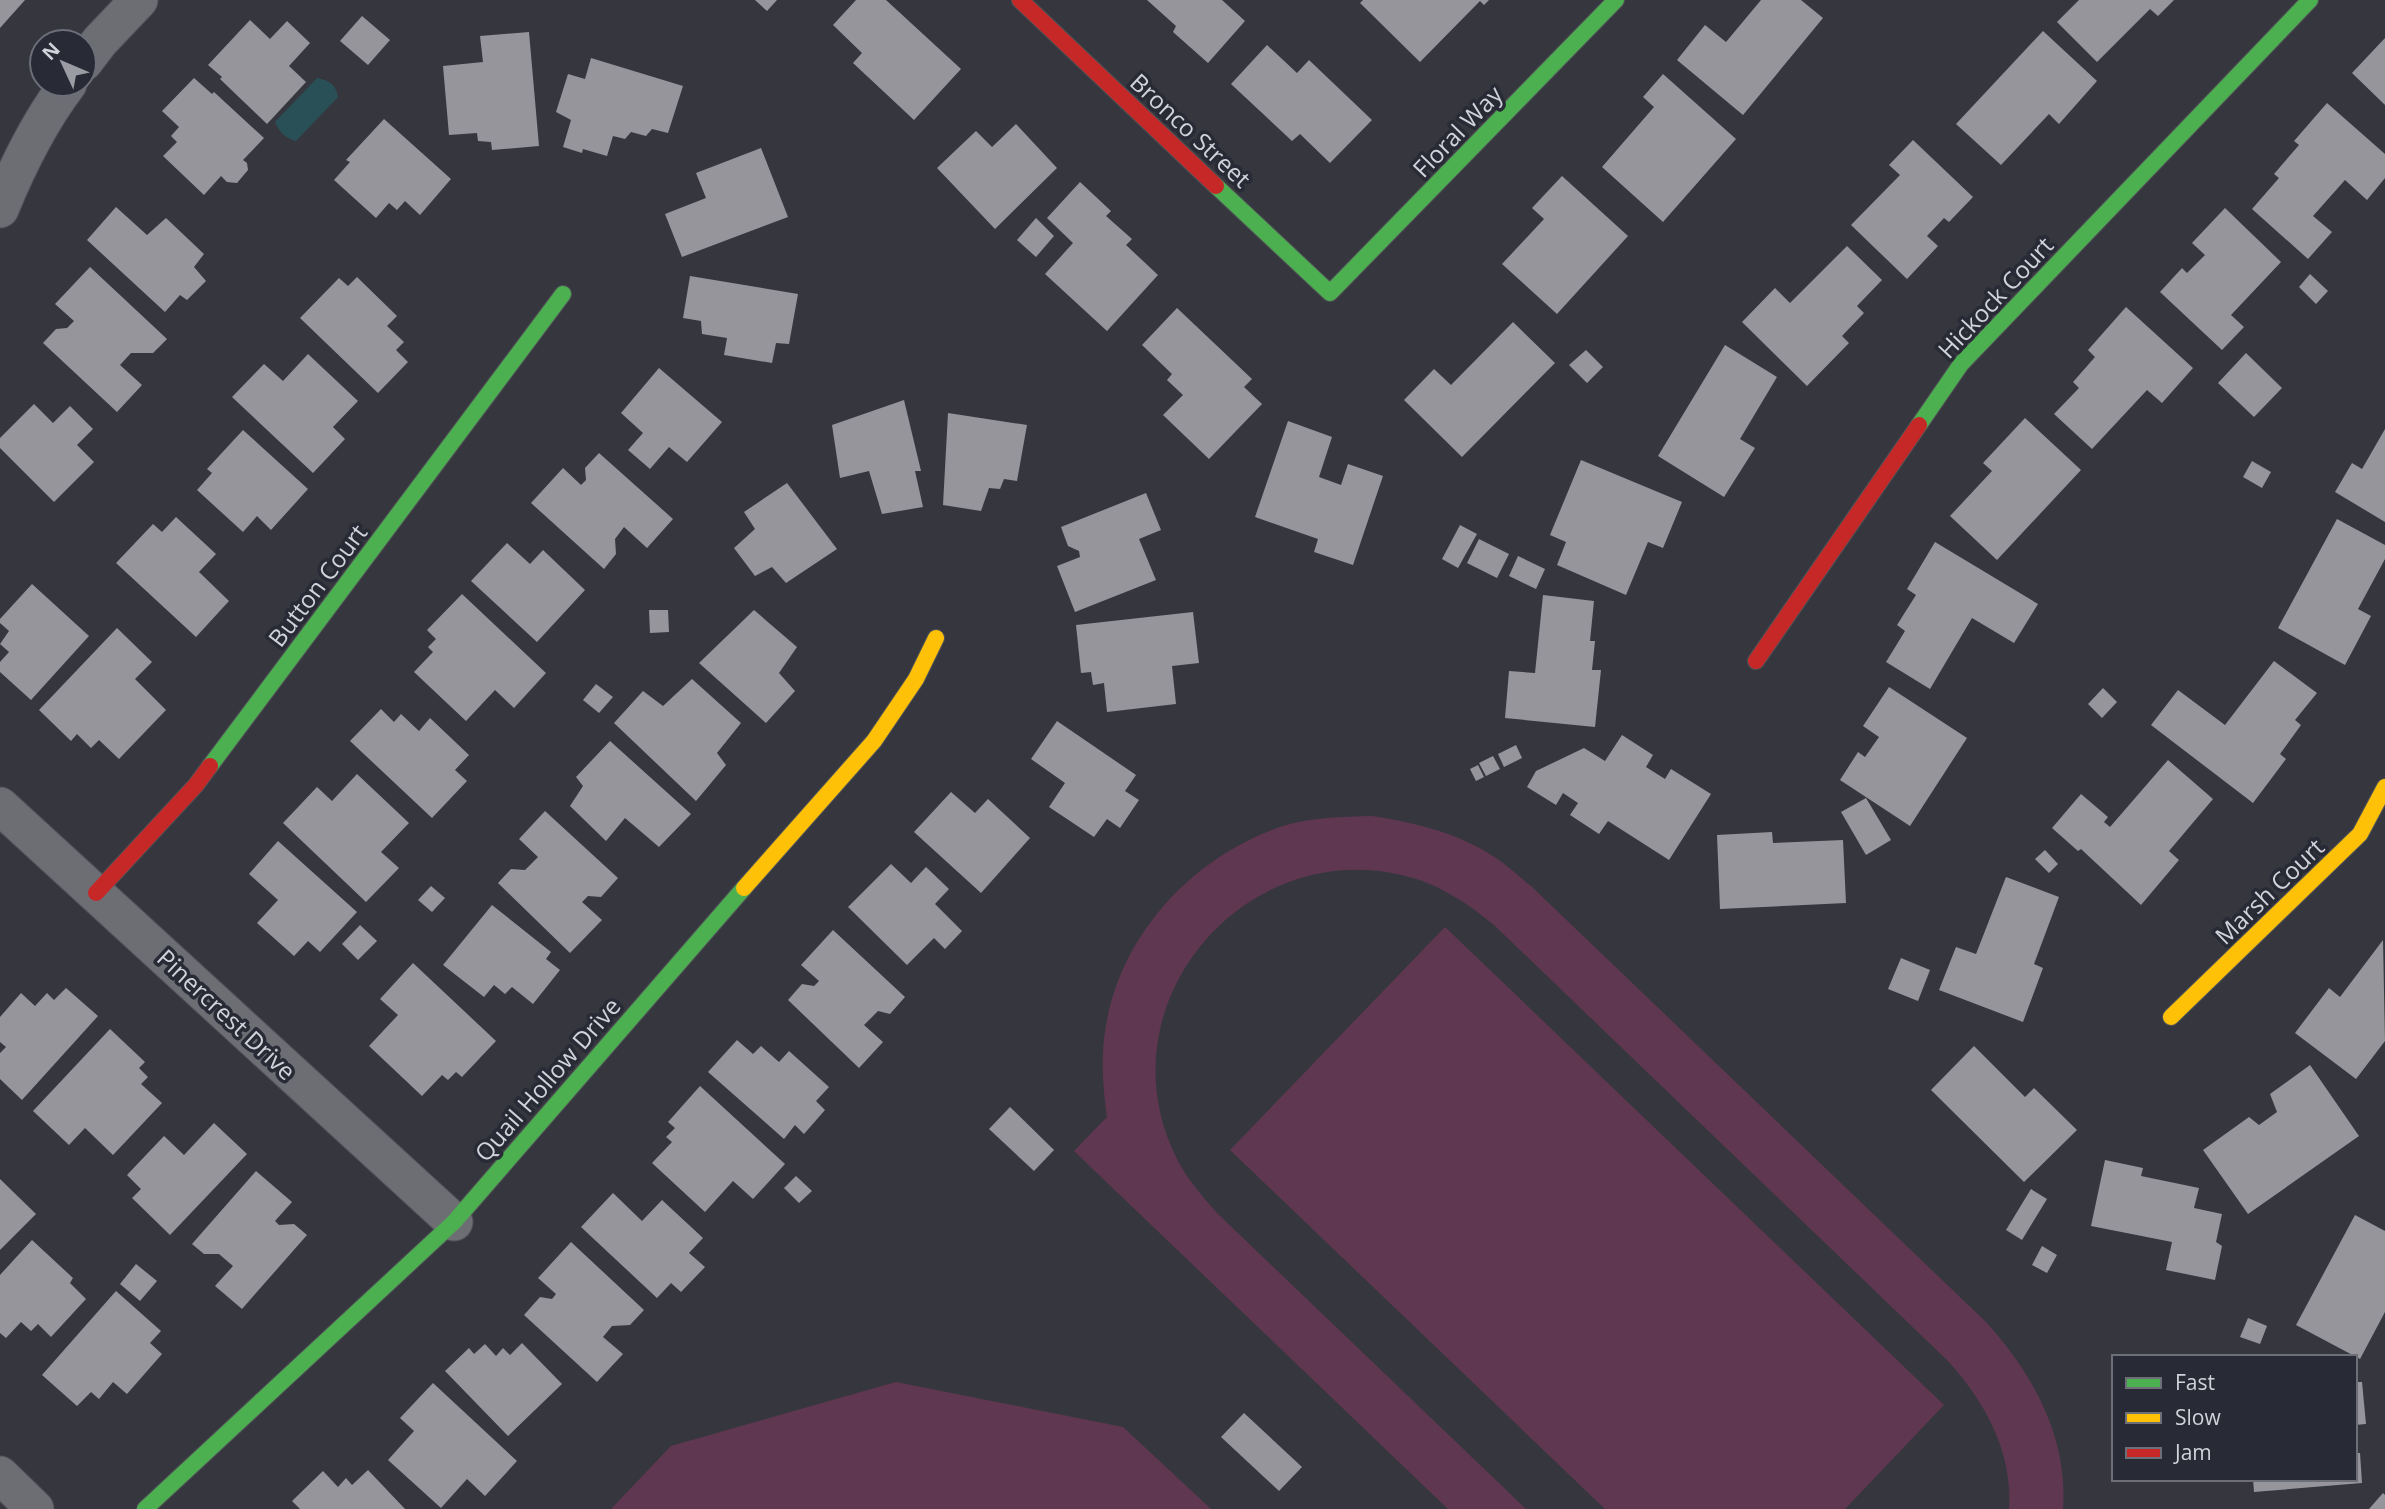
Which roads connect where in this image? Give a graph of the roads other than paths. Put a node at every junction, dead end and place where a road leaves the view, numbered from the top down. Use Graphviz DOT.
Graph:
graph roads {
  1 [pos="139,0"];
  2 [pos="1020,0"];
  3 [pos="1616,0"];
  4 [pos="2310,0"];
  5 [pos="98,44"];
  6 [pos="57,98"];
  7 [pos="0,209"];
  8 [pos="1331,293"];
  9 [pos="564,294"];
  10 [pos="936,638"];
  11 [pos="1756,661"];
  12 [pos="2385,787"];
  13 [pos="0,806"];
  14 [pos="96,893"];
  15 [pos="2171,1017"];
  16 [pos="454,1222"];
  17 [pos="0,1475"];
  18 [pos="36,1509"];
  19 [pos="145,1509"];
  1 -- 5 [label="street"];
  2 -- 8 [label="street, Bronco Street"];
  3 -- 8 [label="street, Floral Way"];
  4 -- 11 [label="street, Hickock Court"];
  6 -- 7 [label="street"];
  9 -- 14 [label="street, Button Court"];
  10 -- 16 [label="street, Quail Hollow Drive"];
  12 -- 15 [label="street, Marsh Court"];
  13 -- 14 [label="street, Pinercrest Drive"];
  14 -- 16 [label="street, Pinercrest Drive"];
  16 -- 19 [label="street, Quail Hollow Drive"];
  17 -- 18 [label="street"];
}
